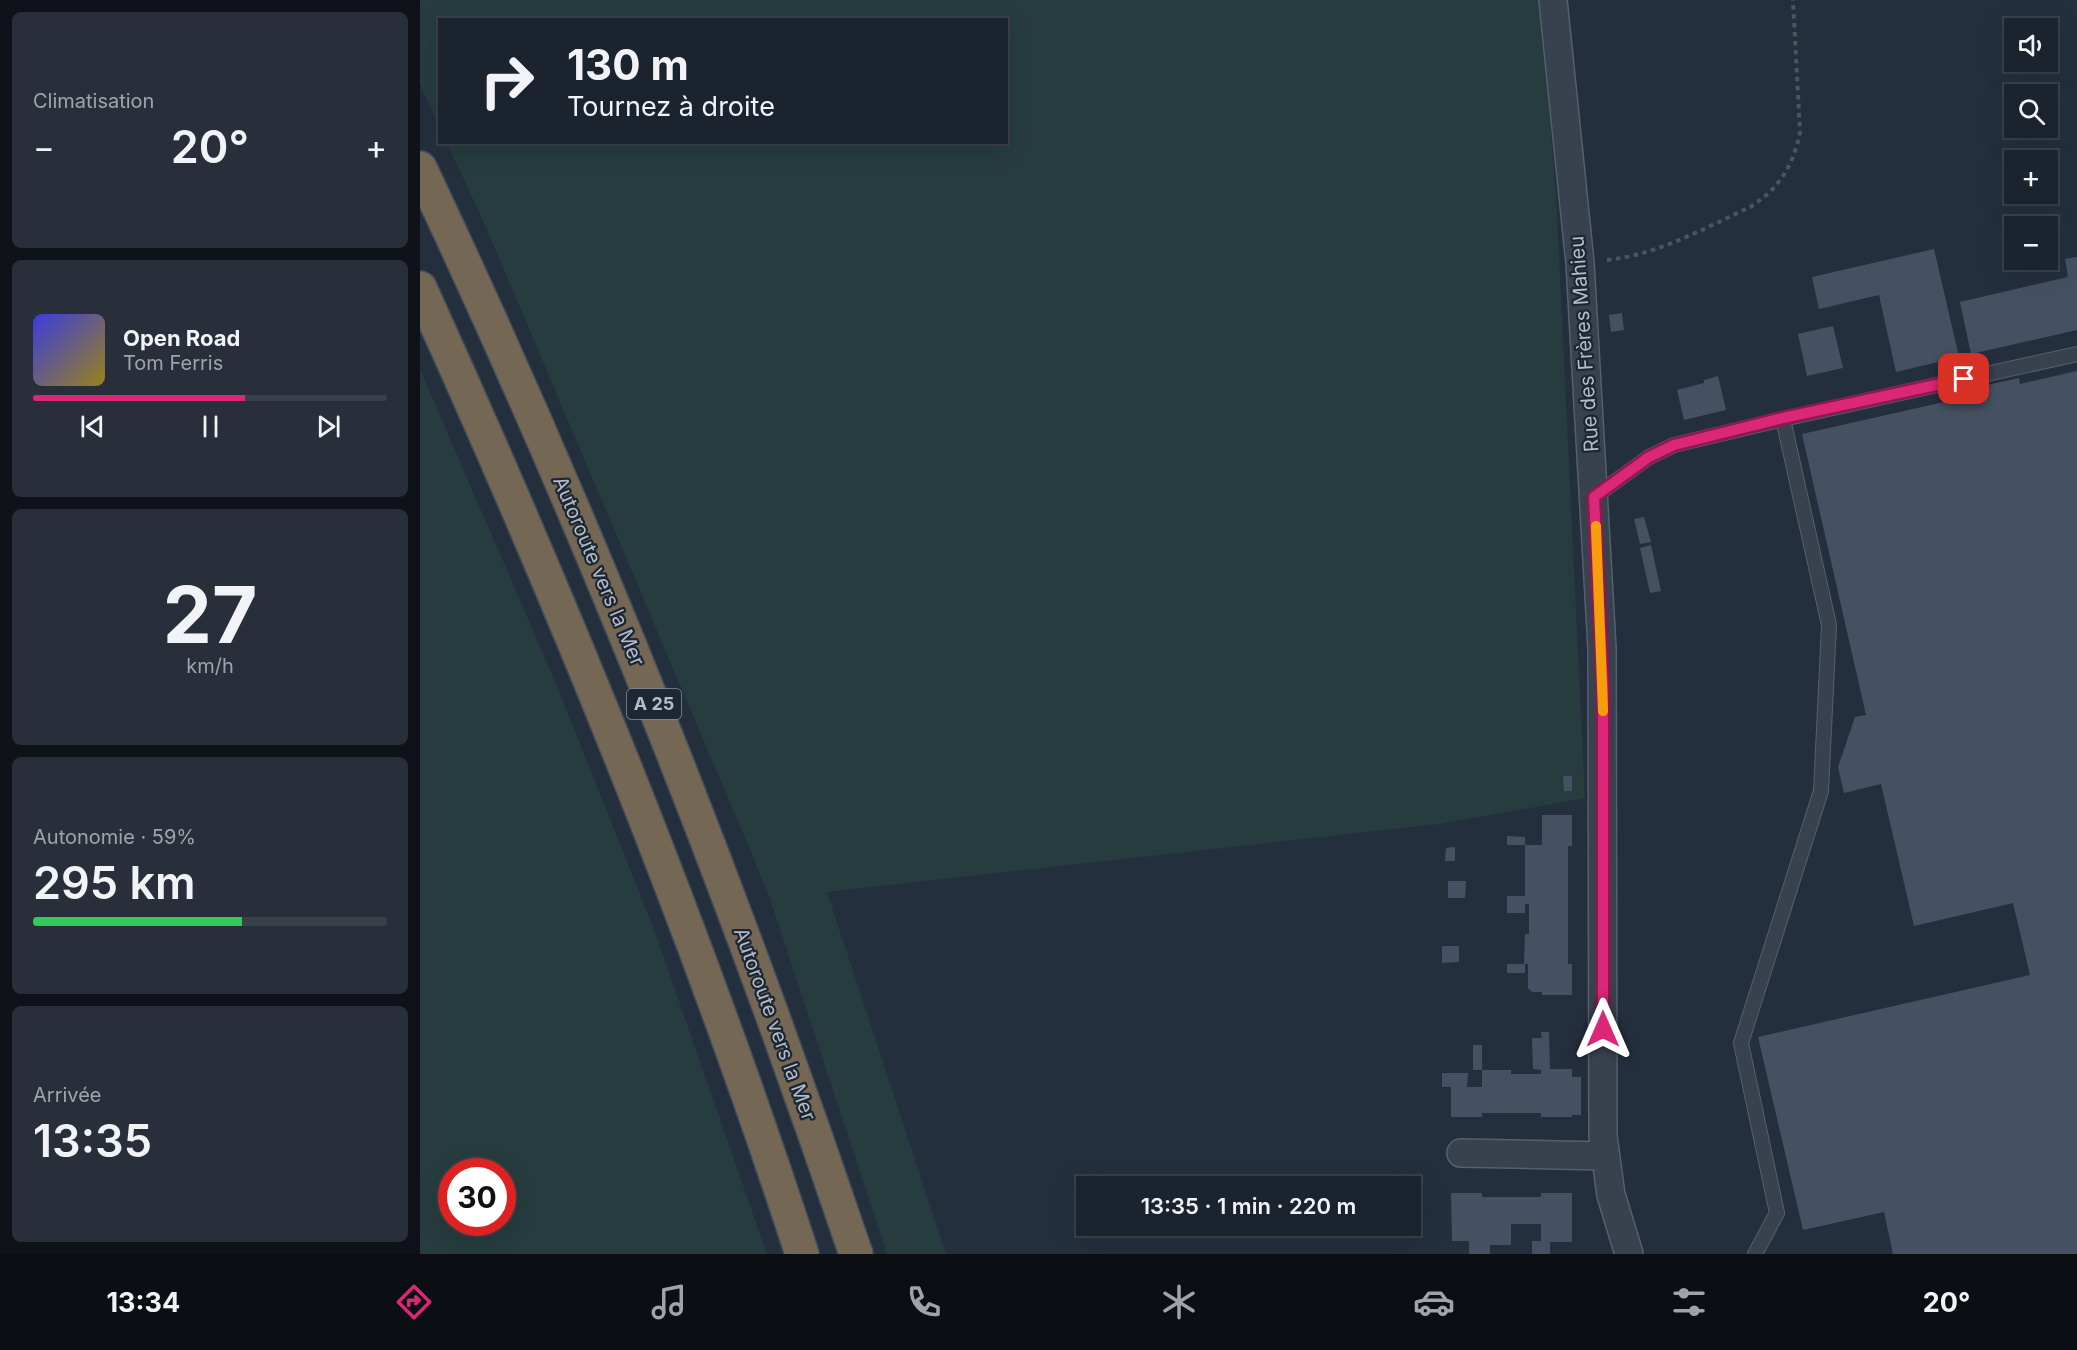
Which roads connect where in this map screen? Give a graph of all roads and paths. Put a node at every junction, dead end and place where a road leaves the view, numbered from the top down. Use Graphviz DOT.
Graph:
graph roads {
  1 [pos="1553,0"];
  2 [pos="1792,0"];
  3 [pos="420,168"];
  4 [pos="1580,263"];
  5 [pos="420,288"];
  6 [pos="2077,354"];
  7 [pos="1783,418"];
  8 [pos="1594,497"];
  9 [pos="1461,1153"];
  10 [pos="1605,1156"];
  11 [pos="802,1254"];
  12 [pos="856,1254"];
  13 [pos="1629,1254"];
  14 [pos="1755,1254"];
  1 -- 4 [label="street, Rue des Frères Mahieu"];
  2 -- 4 [label="path"];
  3 -- 12 [label="highway, Autoroute vers la Mer / A 25"];
  4 -- 8 [label="street, Rue des Frères Mahieu"];
  5 -- 11 [label="highway, A 25"];
  6 -- 7 [label="lane"];
  7 -- 8 [label="lane"];
  7 -- 14 [label="lane"];
  8 -- 10 [label="street, Rue des Frères Mahieu"];
  9 -- 10 [label="street"];
  10 -- 13 [label="street, Rue des Frères Mahieu"];
}
